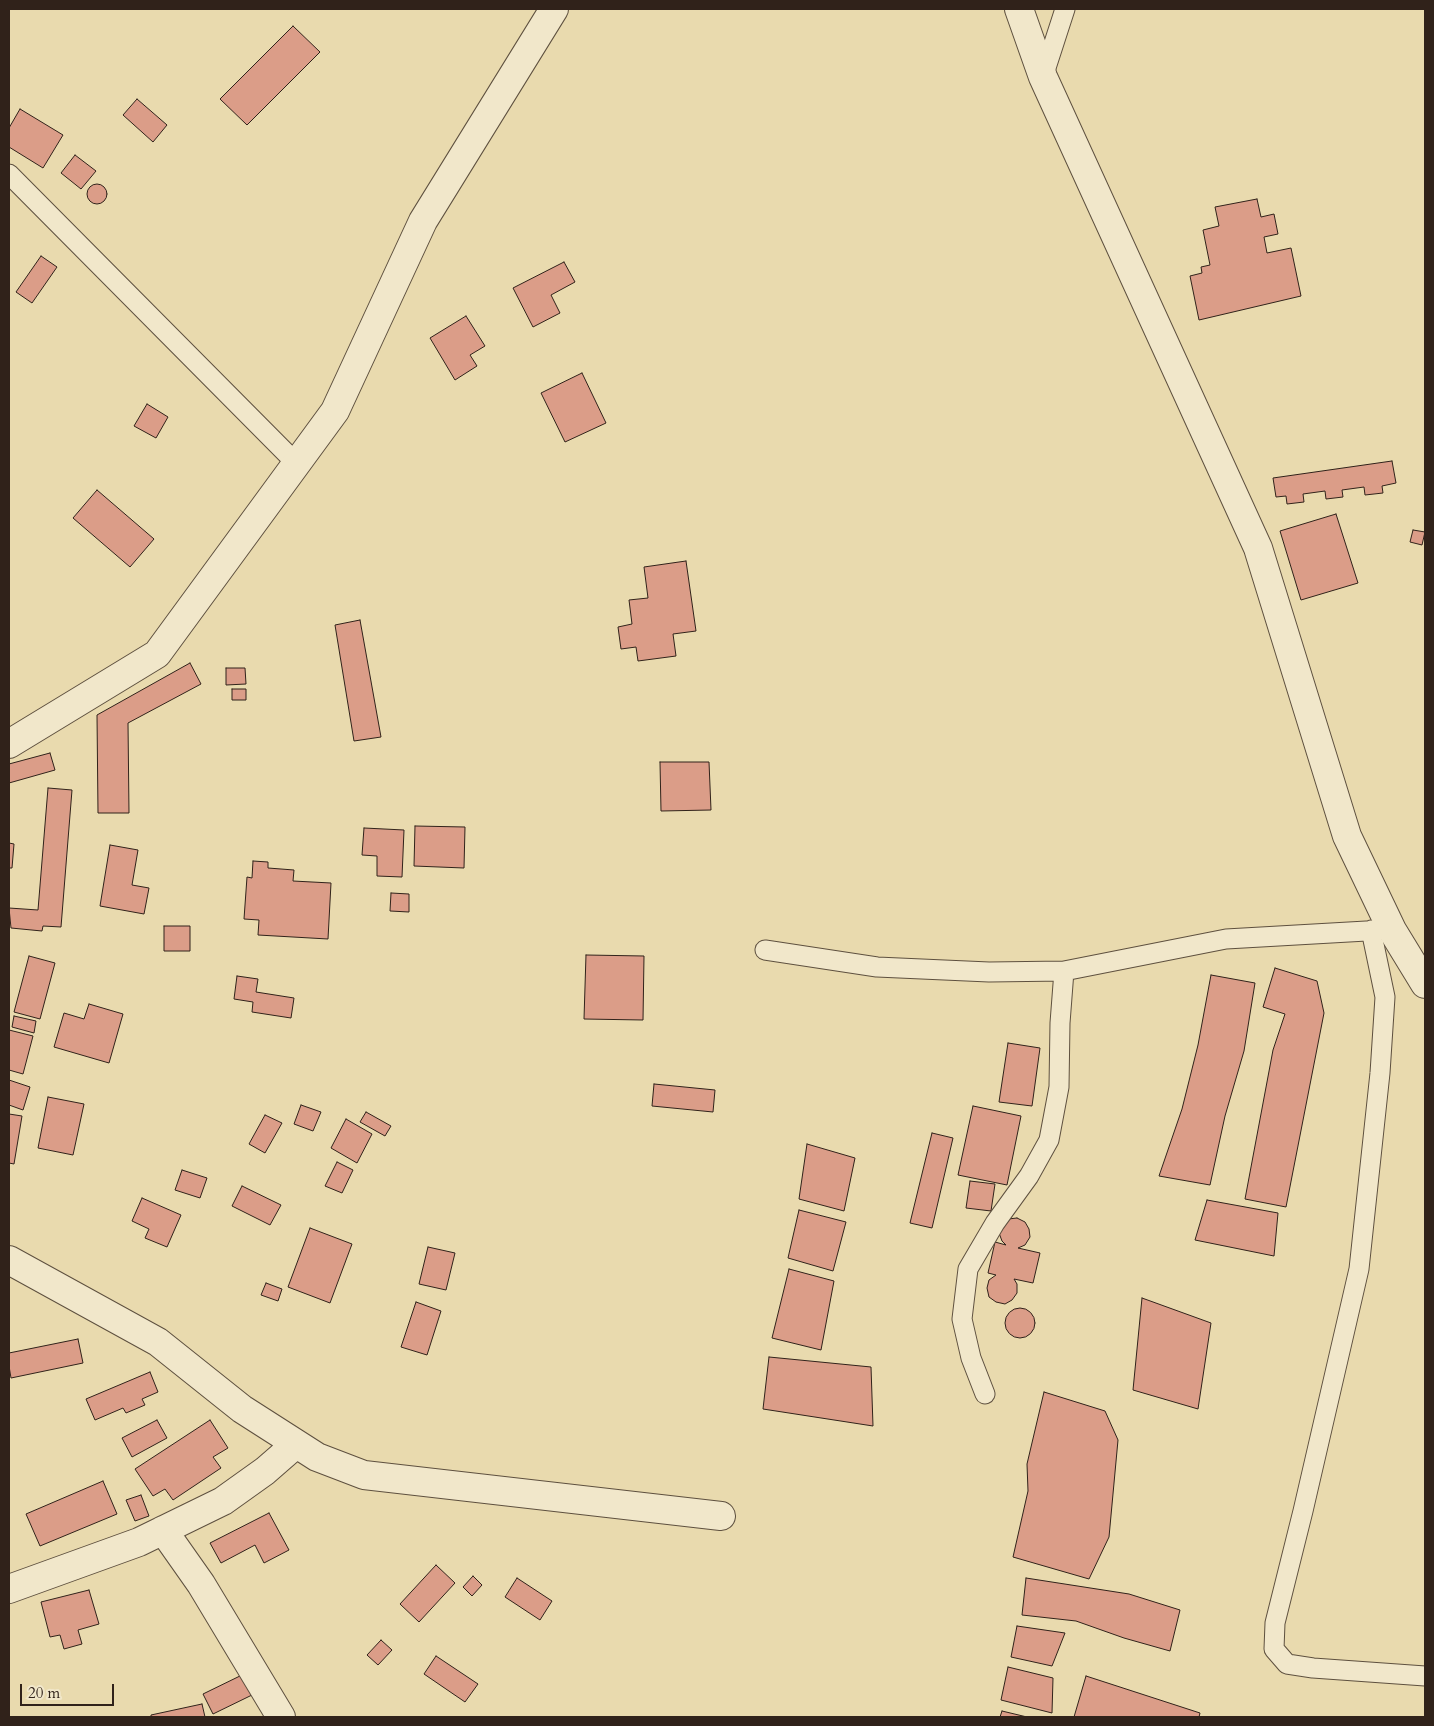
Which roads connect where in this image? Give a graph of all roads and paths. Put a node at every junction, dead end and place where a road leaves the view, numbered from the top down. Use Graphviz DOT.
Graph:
graph roads {
  1 [pos="554,9"];
  2 [pos="1019,9"];
  3 [pos="1064,9"];
  4 [pos="1043,77"];
  5 [pos="9,174"];
  6 [pos="296,463"];
  7 [pos="9,744"];
  8 [pos="1382,930"];
  9 [pos="765,950"];
  10 [pos="1064,971"];
  11 [pos="1425,984"];
  12 [pos="9,1260"];
  13 [pos="985,1394"];
  14 [pos="296,1444"];
  15 [pos="721,1516"];
  16 [pos="163,1530"];
  17 [pos="9,1588"];
  18 [pos="1425,1676"];
  19 [pos="281,1717"];
  1 -- 6 [label="street"];
  2 -- 4 [label="street"];
  3 -- 4 [label="lane"];
  4 -- 8 [label="street"];
  5 -- 6 [label="lane"];
  6 -- 7 [label="street"];
  8 -- 10 [label="lane"];
  8 -- 11 [label="street"];
  8 -- 18 [label="lane"];
  9 -- 10 [label="lane"];
  10 -- 13 [label="lane"];
  12 -- 14 [label="street"];
  14 -- 15 [label="street"];
  14 -- 16 [label="street"];
  16 -- 17 [label="street"];
  16 -- 19 [label="street"];
}
